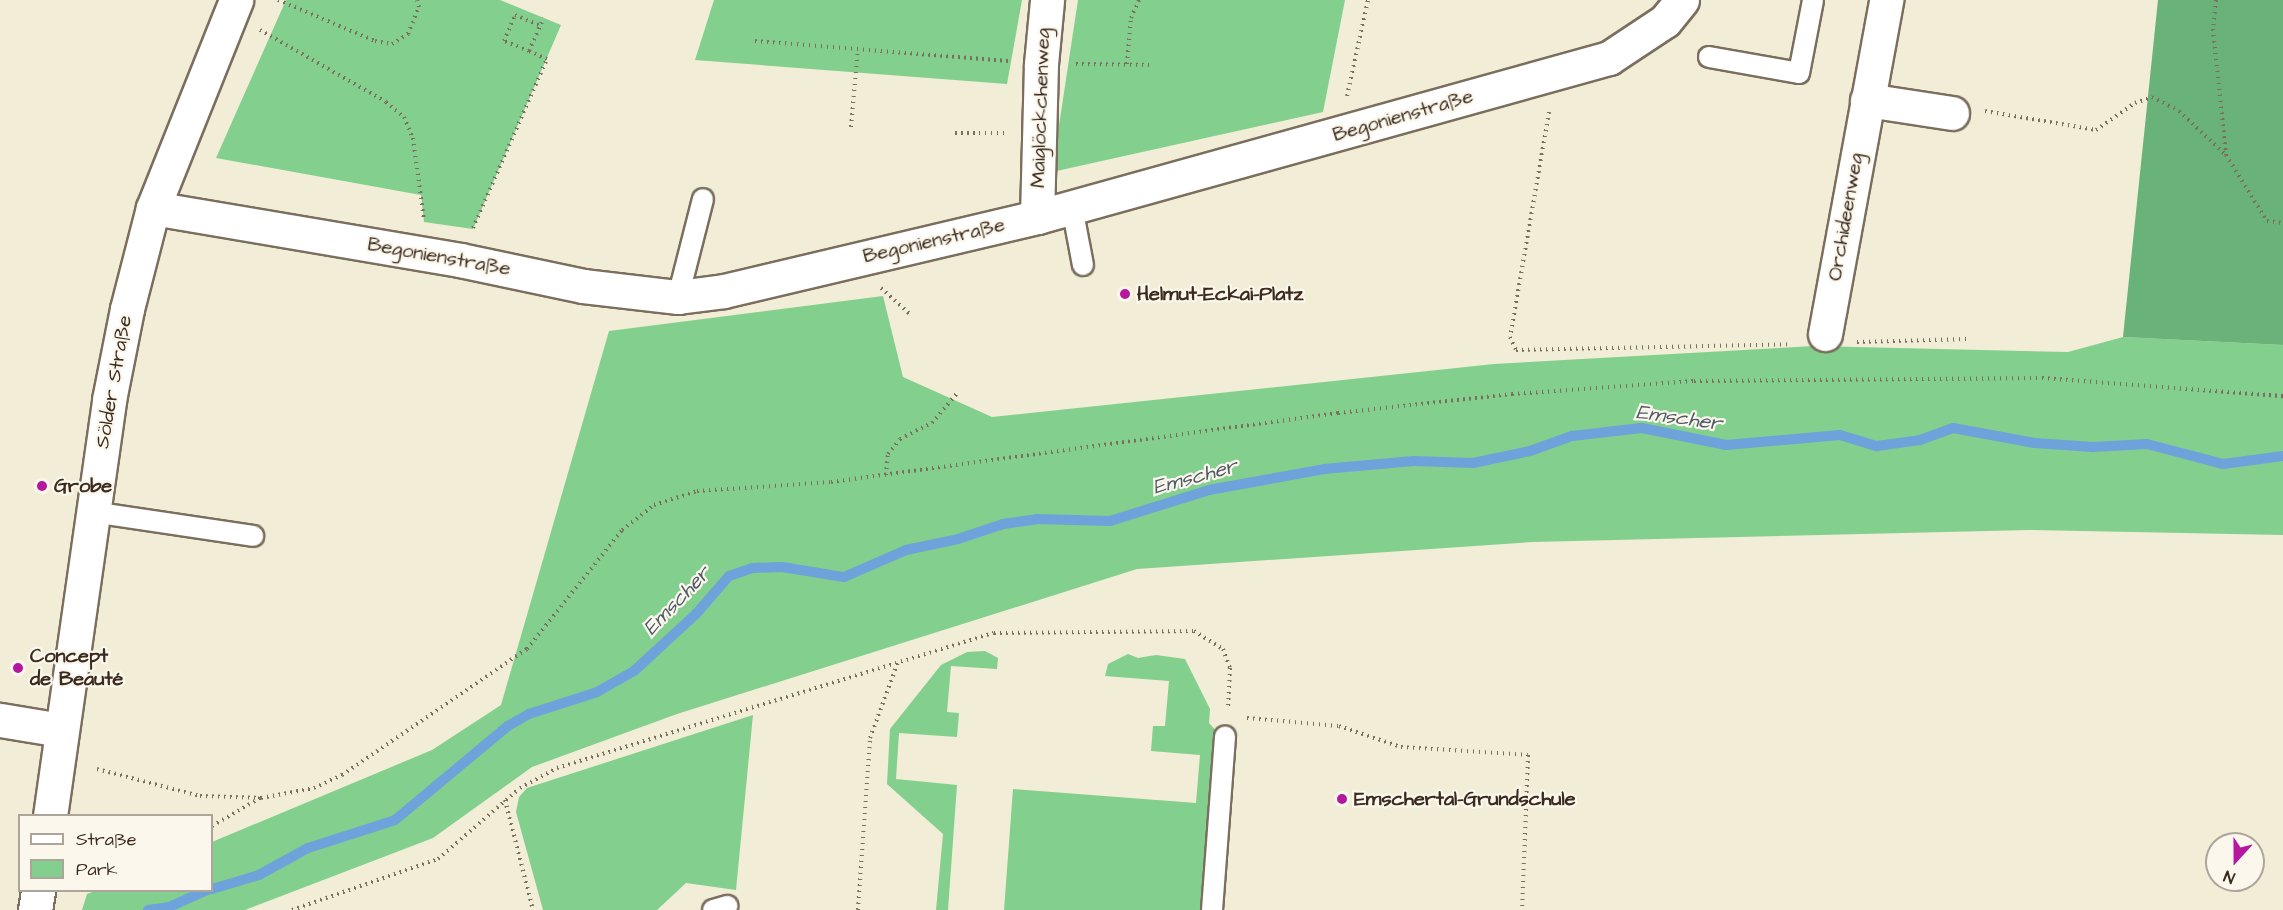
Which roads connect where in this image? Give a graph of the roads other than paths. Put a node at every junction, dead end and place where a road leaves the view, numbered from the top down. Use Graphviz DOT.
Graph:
graph roads {
  1 [pos="1047,0"];
  2 [pos="1682,0"];
  3 [pos="1813,0"];
  4 [pos="1886,0"];
  5 [pos="233,7"];
  6 [pos="1709,57"];
  7 [pos="1868,100"];
  8 [pos="1952,113"];
  9 [pos="702,199"];
  10 [pos="1072,207"];
  11 [pos="153,208"];
  12 [pos="1037,217"];
  13 [pos="1083,265"];
  14 [pos="678,297"];
  15 [pos="1823,340"];
  16 [pos="93,512"];
  17 [pos="253,536"];
  18 [pos="0,720"];
  19 [pos="1227,726"];
  20 [pos="61,730"];
  21 [pos="50,814"];
  22 [pos="38,892"];
  23 [pos="35,910"];
  24 [pos="1212,910"];
  1 -- 12 [label="street, Maiglöckchenweg"];
  2 -- 10 [label="street, Begonienstraße"];
  3 -- 6 [label="lane"];
  4 -- 7 [label="street, Orchideenweg"];
  5 -- 11 [label="street, Sölder Straße"];
  7 -- 8 [label="street"];
  7 -- 15 [label="street, Orchideenweg"];
  9 -- 14 [label="lane"];
  10 -- 12 [label="street, Begonienstraße"];
  10 -- 13 [label="lane"];
  11 -- 14 [label="street, Begonienstraße"];
  11 -- 16 [label="street, Sölder Straße"];
  12 -- 14 [label="street, Begonienstraße"];
  16 -- 17 [label="lane"];
  16 -- 20 [label="street, Sölder Straße"];
  18 -- 20 [label="street"];
  19 -- 24 [label="lane"];
  20 -- 21 [label="street, Sölder Straße"];
  22 -- 23 [label="street"];
}
